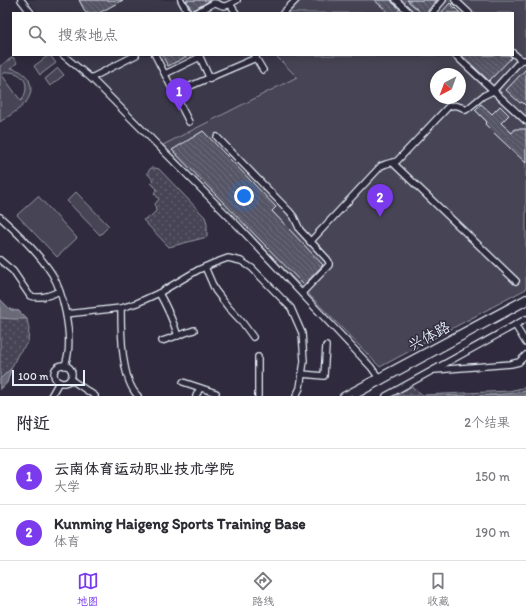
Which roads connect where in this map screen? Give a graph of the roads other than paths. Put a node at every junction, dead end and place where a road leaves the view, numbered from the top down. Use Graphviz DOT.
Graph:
graph roads {
  1 [pos="21,0"];
  2 [pos="181,0"];
  3 [pos="237,0"];
  4 [pos="296,0"];
  5 [pos="396,0"];
  6 [pos="443,0"];
  7 [pos="455,0"];
  8 [pos="230,4"];
  9 [pos="29,12"];
  10 [pos="187,12"];
  11 [pos="198,12"];
  12 [pos="235,12"];
  13 [pos="284,12"];
  14 [pos="409,12"];
  15 [pos="433,12"];
  16 [pos="468,12"];
  17 [pos="514,54"];
  18 [pos="64,56"];
  19 [pos="134,56"];
  20 [pos="156,56"];
  21 [pos="199,56"];
  22 [pos="456,56"];
  23 [pos="255,57"];
  24 [pos="523,60"];
  25 [pos="263,70"];
  26 [pos="165,74"];
  27 [pos="91,78"];
  28 [pos="210,78"];
  29 [pos="493,91"];
  30 [pos="174,93"];
  31 [pos="526,121"];
  32 [pos="189,122"];
  33 [pos="217,137"];
  34 [pos="393,163"];
  35 [pos="0,217"];
  36 [pos="310,242"];
  37 [pos="0,260"];
  38 [pos="205,267"];
  39 [pos="516,281"];
  40 [pos="59,291"];
  41 [pos="159,293"];
  42 [pos="302,293"];
  43 [pos="526,298"];
  44 [pos="526,302"];
  45 [pos="121,308"];
  46 [pos="66,314"];
  47 [pos="526,319"];
  48 [pos="515,325"];
  49 [pos="194,330"];
  50 [pos="178,336"];
  51 [pos="253,337"];
  52 [pos="162,341"];
  53 [pos="526,343"];
  54 [pos="326,346"];
  55 [pos="526,355"];
  56 [pos="258,357"];
  57 [pos="65,366"];
  58 [pos="433,370"];
  59 [pos="302,374"];
  60 [pos="70,379"];
  61 [pos="380,379"];
  62 [pos="59,382"];
  63 [pos="183,382"];
  64 [pos="200,388"];
  65 [pos="216,393"];
  66 [pos="363,394"];
  67 [pos="134,395"];
  68 [pos="51,396"];
  69 [pos="95,396"];
  70 [pos="196,396"];
  71 [pos="258,396"];
  72 [pos="296,396"];
  73 [pos="343,396"];
  74 [pos="354,396"];
  75 [pos="386,396"];
  1 -- 9 [label="street"];
  2 -- 10 [label="street"];
  3 -- 8 [label="street"];
  4 -- 13 [label="street"];
  5 -- 14 [label="street"];
  6 -- 15 [label="street"];
  7 -- 16 [label="street"];
  8 -- 11 [label="street"];
  8 -- 12 [label="street"];
  17 -- 24 [label="street"];
  18 -- 27 [label="street"];
  19 -- 27 [label="street"];
  20 -- 26 [label="street"];
  21 -- 26 [label="street"];
  21 -- 28 [label="street"];
  22 -- 29 [label="street"];
  23 -- 25 [label="street"];
  23 -- 28 [label="street"];
  24 -- 29 [label="street"];
  26 -- 30 [label="street"];
  27 -- 42 [label="street"];
  28 -- 30 [label="street"];
  29 -- 31 [label="street"];
  29 -- 34 [label="street"];
  30 -- 32 [label="street"];
  33 -- 36 [label="street"];
  34 -- 36 [label="street"];
  34 -- 39 [label="street"];
  35 -- 40 [label="street"];
  36 -- 42 [label="street"];
  37 -- 40 [label="street"];
  38 -- 41 [label="street"];
  38 -- 51 [label="street"];
  38 -- 59 [label="street"];
  40 -- 46 [label="street"];
  41 -- 45 [label="street"];
  41 -- 50 [label="street"];
  42 -- 61 [label="street"];
  43 -- 61 [label="street, 兴体路"];
  44 -- 61 [label="street, 兴体路"];
  45 -- 46 [label="street"];
  45 -- 67 [label="street"];
  46 -- 57 [label="street"];
  47 -- 48 [label="street"];
  48 -- 53 [label="street"];
  48 -- 58 [label="street"];
  49 -- 50 [label="street"];
  50 -- 52 [label="street"];
  54 -- 59 [label="street"];
  55 -- 58 [label="street"];
  56 -- 71 [label="street"];
  57 -- 60 [label="street"];
  57 -- 62 [label="street"];
  58 -- 75 [label="street"];
  59 -- 72 [label="street"];
  60 -- 62 [label="street"];
  60 -- 69 [label="street"];
  61 -- 66 [label="street, 兴体路"];
  61 -- 73 [label="street, 兴体路"];
  62 -- 68 [label="street"];
  63 -- 64 [label="street"];
  64 -- 65 [label="street"];
  64 -- 70 [label="street"];
  66 -- 74 [label="street, 兴体路"];
}
